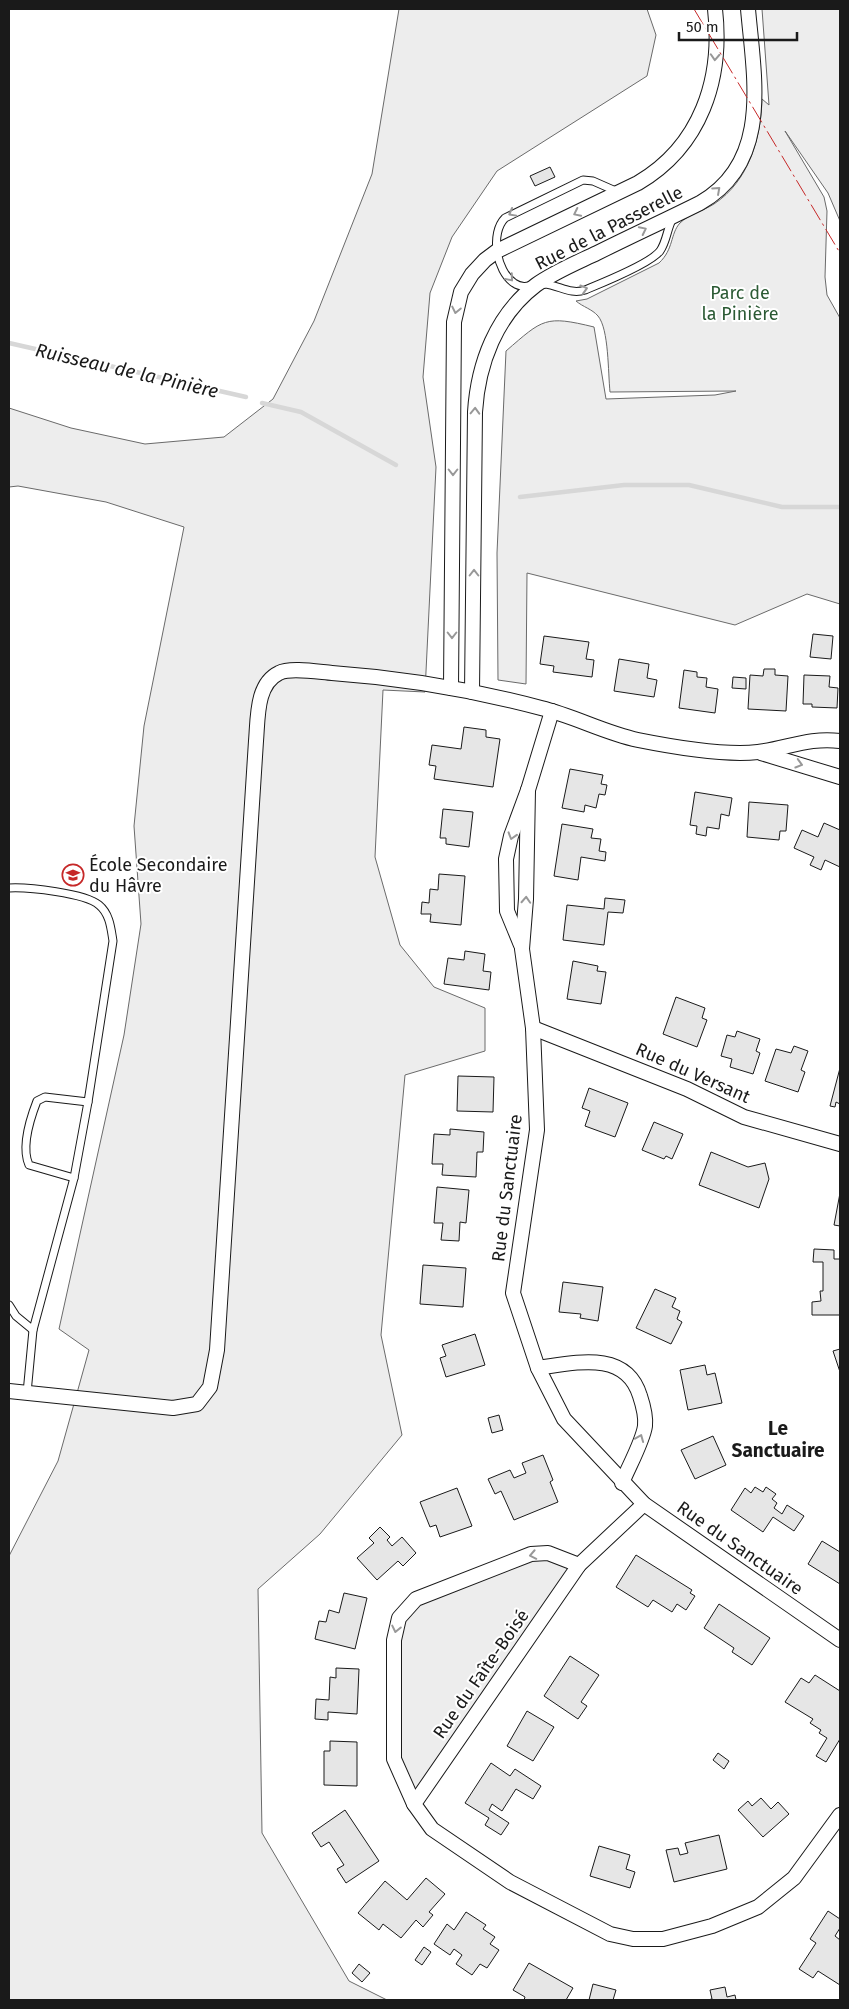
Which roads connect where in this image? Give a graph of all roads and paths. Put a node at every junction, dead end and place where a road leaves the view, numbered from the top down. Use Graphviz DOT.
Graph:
graph roads {
  1 [pos="715,9"];
  2 [pos="748,9"];
  3 [pos="621,192"];
  4 [pos="675,214"];
  5 [pos="497,251"];
  6 [pos="537,285"];
  7 [pos="451,688"];
  8 [pos="472,692"];
  9 [pos="552,711"];
  10 [pos="840,741"];
  11 [pos="758,752"];
  12 [pos="840,777"];
  13 [pos="528,790"];
  14 [pos="9,888"];
  15 [pos="522,949"];
  16 [pos="533,1028"];
  17 [pos="88,1102"];
  18 [pos="840,1144"];
  19 [pos="74,1178"];
  20 [pos="9,1305"];
  21 [pos="33,1330"];
  22 [pos="538,1368"];
  23 [pos="9,1391"];
  24 [pos="27,1394"];
  25 [pos="622,1483"];
  26 [pos="644,1504"];
  27 [pos="579,1565"];
  28 [pos="840,1640"];
  29 [pos="414,1804"];
  30 [pos="840,1815"];
  1 -- 3 [label="street, Rue de la Passerelle, one-way"];
  4 -- 2 [label="street, Rue de la Passerelle, one-way"];
  3 -- 5 [label="street, Rue de la Passerelle, one-way"];
  3 -- 5 [label="lane, one-way"];
  6 -- 4 [label="street, Rue de la Passerelle, one-way"];
  6 -- 4 [label="lane, one-way"];
  5 -- 6 [label="lane, one-way"];
  5 -- 7 [label="street, Rue de la Passerelle, one-way"];
  8 -- 6 [label="street, Rue de la Passerelle, one-way"];
  7 -- 8 [label="street"];
  7 -- 24 [label="street"];
  8 -- 9 [label="street"];
  9 -- 11 [label="street"];
  9 -- 13 [label="street, Rue du Sanctuaire"];
  10 -- 11 [label="street"];
  11 -- 12 [label="street, one-way"];
  15 -- 13 [label="street, Rue du Sanctuaire, one-way"];
  13 -- 15 [label="street, Rue du Sanctuaire, one-way"];
  14 -- 17 [label="lane"];
  15 -- 16 [label="street, Rue du Sanctuaire"];
  16 -- 18 [label="street, Rue du Versant"];
  16 -- 22 [label="street, Rue du Sanctuaire"];
  17 -- 19 [label="lane"];
  17 -- 19 [label="lane"];
  19 -- 21 [label="lane"];
  20 -- 21 [label="lane"];
  21 -- 24 [label="lane"];
  22 -- 25 [label="street, Rue du Sanctuaire"];
  25 -- 22 [label="street, one-way"];
  23 -- 24 [label="street"];
  25 -- 26 [label="street, Rue du Sanctuaire"];
  26 -- 27 [label="street, Rue du Faîte-Boisé"];
  26 -- 28 [label="street, Rue du Sanctuaire"];
  27 -- 29 [label="street, Rue du Faîte-Boisé"];
  27 -- 29 [label="street, one-way"];
  29 -- 30 [label="street"];
}
